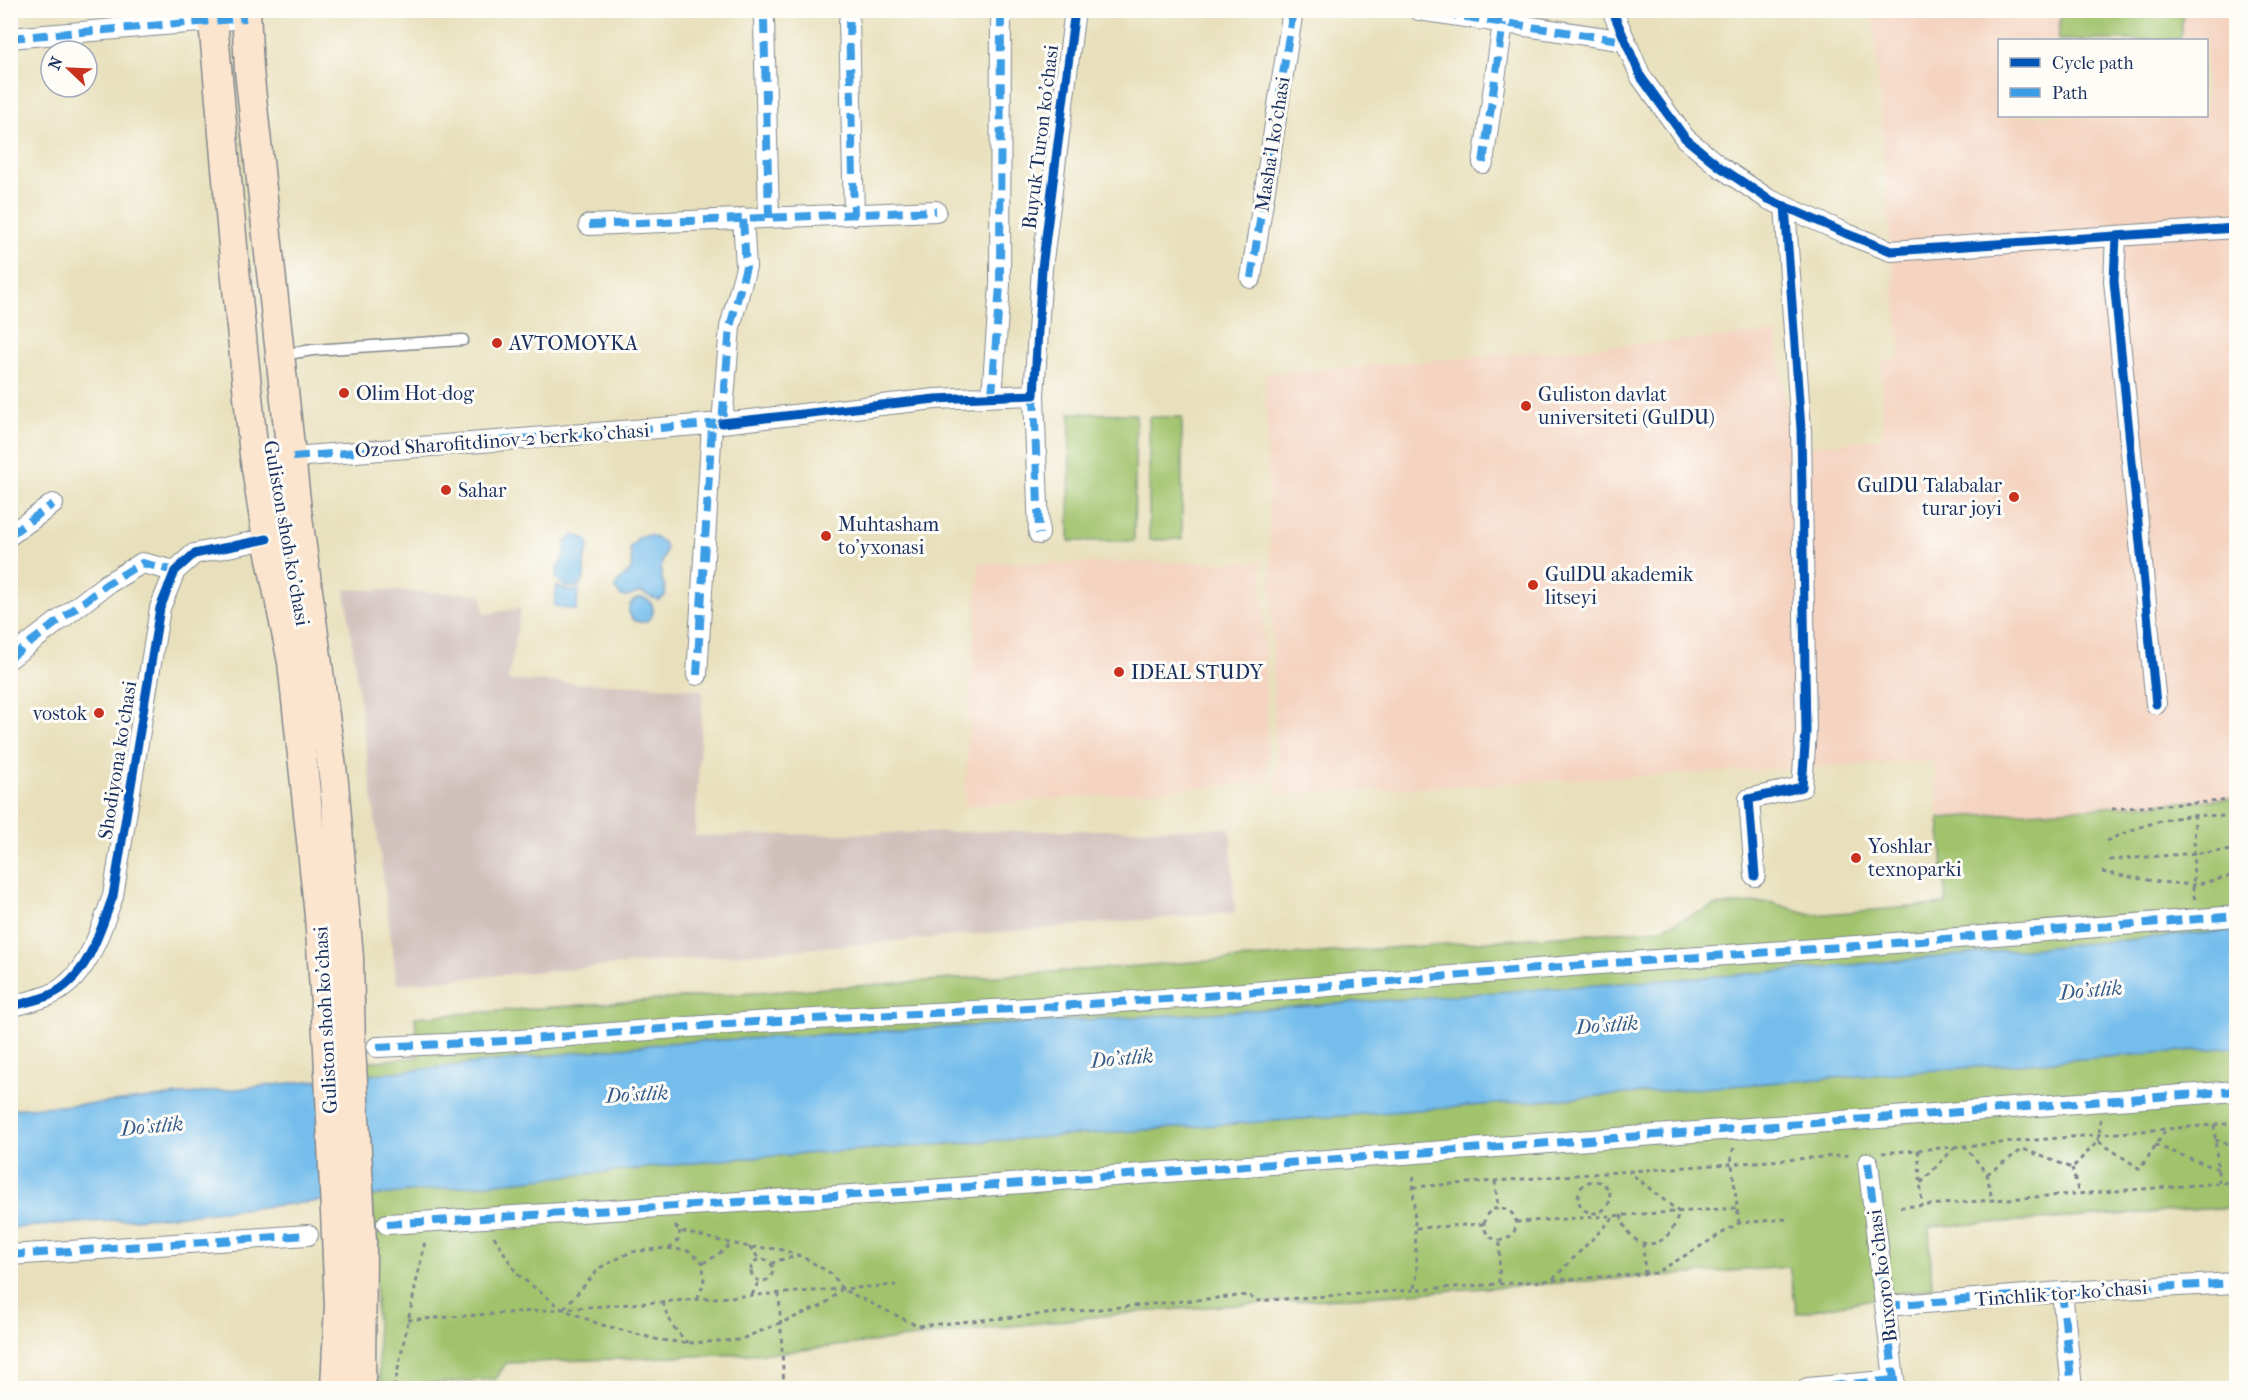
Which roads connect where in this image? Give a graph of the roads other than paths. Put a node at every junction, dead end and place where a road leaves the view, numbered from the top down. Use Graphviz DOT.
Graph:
graph roads {
  1 [pos="1001,10"];
  2 [pos="1075,10"];
  3 [pos="1293,10"];
  4 [pos="1419,10"];
  5 [pos="1612,10"];
  6 [pos="246,14"];
  7 [pos="213,16"];
  8 [pos="764,20"];
  9 [pos="849,21"];
  10 [pos="1503,23"];
  11 [pos="10,39"];
  12 [pos="1625,41"];
  13 [pos="1483,163"];
  14 [pos="1785,206"];
  15 [pos="936,211"];
  16 [pos="854,215"];
  17 [pos="742,218"];
  18 [pos="769,218"];
  19 [pos="589,225"];
  20 [pos="2236,228"];
  21 [pos="2116,236"];
  22 [pos="1251,278"];
  23 [pos="463,340"];
  24 [pos="280,355"];
  25 [pos="1034,395"];
  26 [pos="992,396"];
  27 [pos="717,424"];
  28 [pos="293,457"];
  29 [pos="53,504"];
  30 [pos="1039,534"];
  31 [pos="10,535"];
  32 [pos="267,539"];
  33 [pos="175,571"];
  34 [pos="10,658"];
  35 [pos="697,675"];
  36 [pos="2156,704"];
  37 [pos="1755,876"];
  38 [pos="2236,916"];
  39 [pos="10,1007"];
  40 [pos="352,1048"];
  41 [pos="2236,1091"];
  42 [pos="1865,1157"];
  43 [pos="387,1224"];
  44 [pos="308,1235"];
  45 [pos="349,1241"];
  46 [pos="10,1255"];
  47 [pos="2236,1282"];
  48 [pos="2062,1292"];
  49 [pos="1886,1306"];
  50 [pos="1894,1384"];
  51 [pos="335,1389"];
  52 [pos="361,1389"];
  53 [pos="1808,1389"];
  54 [pos="2072,1389"];
  1 -- 26 [label="street"];
  2 -- 25 [label="street, Buyuk Turon ko'chasi"];
  3 -- 22 [label="street, Masha'l ko'chasi"];
  4 -- 10 [label="street"];
  5 -- 12 [label="street"];
  6 -- 7 [label="street"];
  6 -- 24 [label="main road, Guliston shoh ko'chasi"];
  7 -- 11 [label="street"];
  7 -- 32 [label="main road, Guliston shoh ko'chasi"];
  8 -- 18 [label="street"];
  9 -- 16 [label="street"];
  10 -- 12 [label="street"];
  10 -- 13 [label="street"];
  12 -- 14 [label="street"];
  14 -- 21 [label="street"];
  14 -- 37 [label="street"];
  15 -- 16 [label="street"];
  16 -- 18 [label="street"];
  17 -- 18 [label="street"];
  17 -- 19 [label="street"];
  17 -- 27 [label="street"];
  20 -- 21 [label="street"];
  21 -- 36 [label="street"];
  23 -- 24 [label="lane"];
  24 -- 28 [label="main road, Guliston shoh ko'chasi"];
  25 -- 26 [label="street, Ozod Sharofitdinov-2 berk ko'chasi"];
  25 -- 30 [label="street, Buyuk Turon ko'chasi"];
  26 -- 27 [label="street, Ozod Sharofitdinov-2 berk ko'chasi"];
  27 -- 28 [label="street, Ozod Sharofitdinov-2 berk ko'chasi"];
  27 -- 35 [label="street"];
  28 -- 40 [label="main road, Guliston shoh ko'chasi"];
  29 -- 31 [label="street"];
  32 -- 33 [label="street"];
  32 -- 40 [label="main road, Guliston shoh ko'chasi"];
  33 -- 34 [label="street"];
  33 -- 39 [label="street, Shodiyona ko'chasi"];
  38 -- 40 [label="street"];
  40 -- 45 [label="main road, Guliston shoh ko'chasi"];
  41 -- 43 [label="street"];
  42 -- 49 [label="street, Buxoro ko'chasi"];
  44 -- 46 [label="street"];
  45 -- 51 [label="main road, Guliston shoh ko'chasi"];
  45 -- 52 [label="main road, Guliston shoh ko'chasi"];
  47 -- 48 [label="street, Tinchlik tor ko'chasi"];
  48 -- 49 [label="street, Tinchlik tor ko'chasi"];
  48 -- 54 [label="street"];
  49 -- 50 [label="street, Buxoro ko'chasi"];
  50 -- 53 [label="street"];
}
